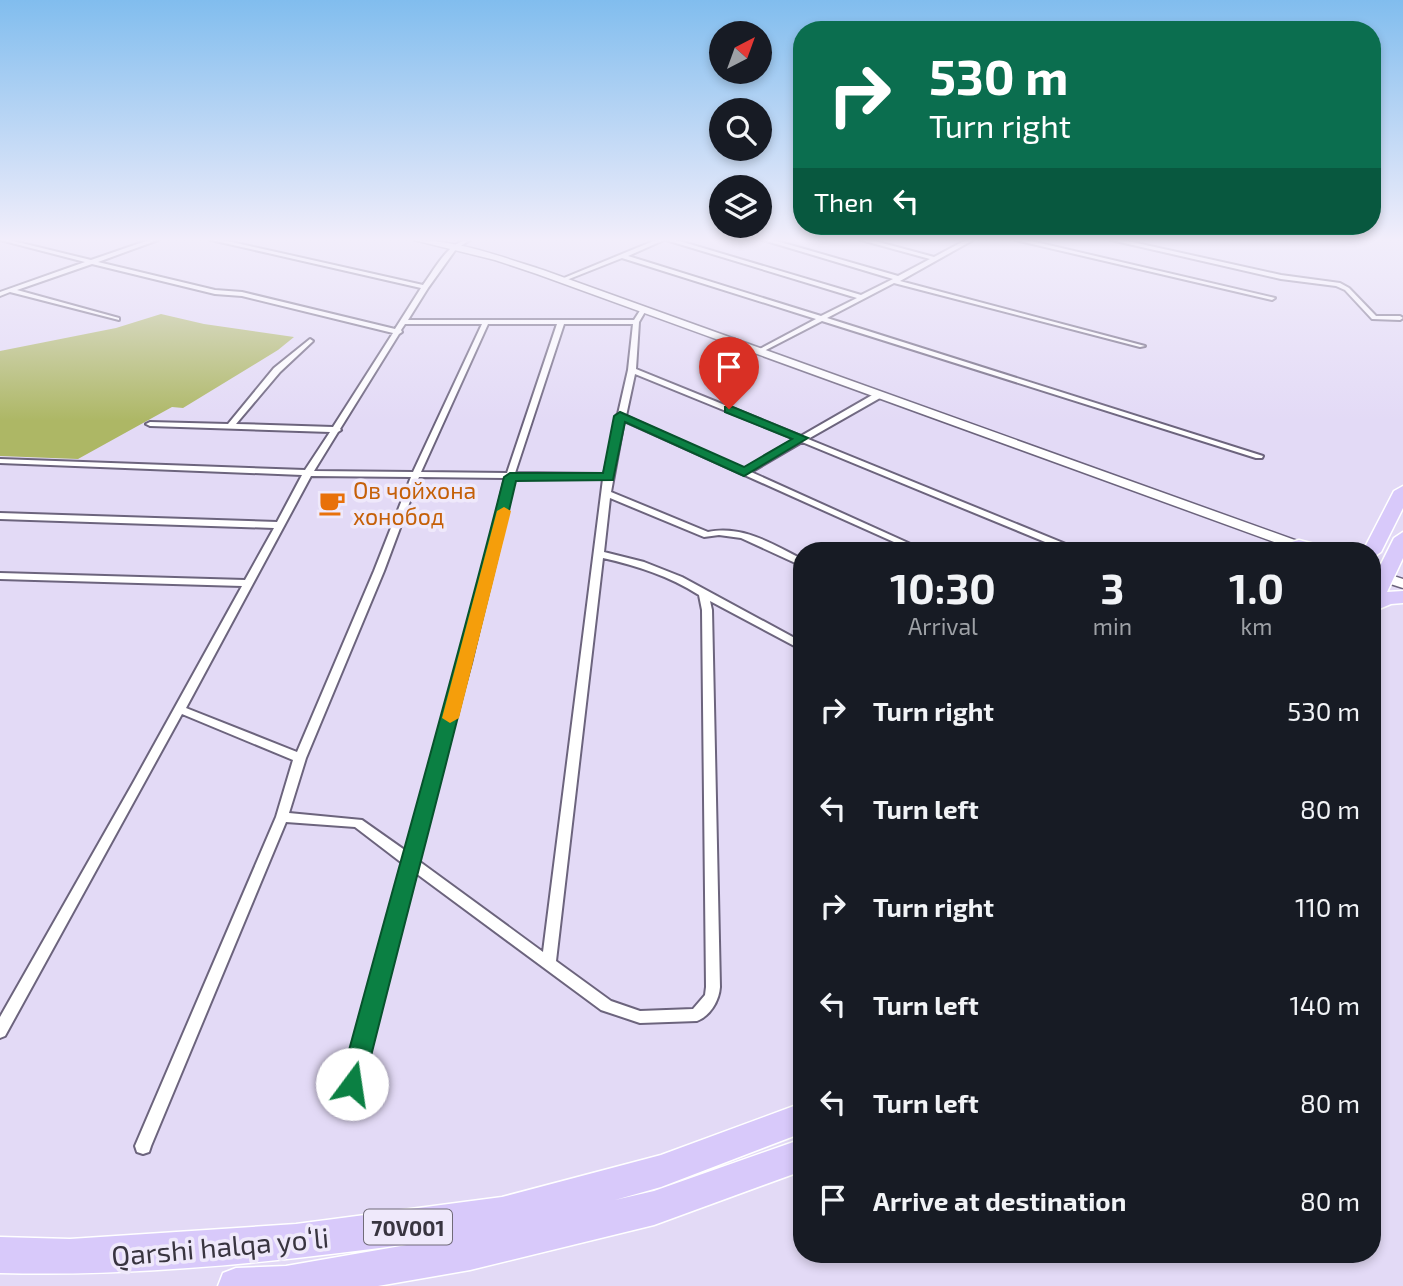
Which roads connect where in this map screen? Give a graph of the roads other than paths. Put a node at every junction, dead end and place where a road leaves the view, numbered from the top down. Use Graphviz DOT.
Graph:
graph roads {
  1 [pos="45,300"];
  2 [pos="271,300"];
  3 [pos="418,300"];
  4 [pos="616,300"];
  5 [pos="760,300"];
  6 [pos="855,300"];
  7 [pos="965,300"];
  8 [pos="1357,300"];
  9 [pos="643,310"];
  10 [pos="1401,318"];
  11 [pos="117,319"];
  12 [pos="820,319"];
  13 [pos="561,322"];
  14 [pos="636,322"];
  15 [pos="486,323"];
  16 [pos="402,327"];
  17 [pos="310,341"];
  18 [pos="1142,346"];
  19 [pos="758,352"];
  20 [pos="632,370"];
  21 [pos="877,396"];
  22 [pos="620,416"];
  23 [pos="149,424"];
  24 [pos="230,427"];
  25 [pos="337,430"];
  26 [pos="802,438"];
  27 [pos="1259,456"];
  28 [pos="0,461"];
  29 [pos="744,472"];
  30 [pos="308,473"];
  31 [pos="416,474"];
  32 [pos="510,477"];
  33 [pos="608,477"];
  34 [pos="1403,491"];
  35 [pos="606,493"];
  36 [pos="0,516"];
  37 [pos="280,525"];
  38 [pos="901,542"];
  39 [pos="1053,542"];
  40 [pos="1284,542"];
  41 [pos="1375,542"];
  42 [pos="1402,550"];
  43 [pos="598,554"];
  44 [pos="793,559"];
  45 [pos="1381,572"];
  46 [pos="0,576"];
  47 [pos="1381,576"];
  48 [pos="249,583"];
  49 [pos="1403,584"];
  50 [pos="704,594"];
  51 [pos="1403,597"];
  52 [pos="1381,600"];
  53 [pos="793,642"];
  54 [pos="179,709"];
  55 [pos="300,758"];
  56 [pos="282,817"];
  57 [pos="409,862"];
  58 [pos="549,963"];
  59 [pos="0,1031"];
  60 [pos="346,1108"];
  61 [pos="793,1121"];
  62 [pos="143,1146"];
  63 [pos="793,1157"];
  64 [pos="0,1255"];
  65 [pos="236,1286"];
  1 -- 11 [label="street"];
  2 -- 16 [label="street"];
  3 -- 16 [label="street"];
  4 -- 9 [label="main road"];
  5 -- 12 [label="street"];
  6 -- 12 [label="street"];
  7 -- 18 [label="street"];
  8 -- 10 [label="street"];
  9 -- 14 [label="street"];
  9 -- 19 [label="main road"];
  12 -- 19 [label="street"];
  12 -- 27 [label="street"];
  13 -- 14 [label="street"];
  13 -- 15 [label="street"];
  13 -- 32 [label="street"];
  14 -- 20 [label="street"];
  15 -- 16 [label="street"];
  15 -- 31 [label="street"];
  16 -- 25 [label="street"];
  17 -- 24 [label="street"];
  19 -- 21 [label="main road"];
  20 -- 22 [label="street"];
  20 -- 26 [label="street"];
  21 -- 26 [label="street"];
  21 -- 40 [label="main road"];
  22 -- 29 [label="street"];
  22 -- 33 [label="street"];
  23 -- 24 [label="street"];
  24 -- 25 [label="street"];
  25 -- 30 [label="street"];
  26 -- 29 [label="street"];
  26 -- 39 [label="street"];
  28 -- 30 [label="street"];
  29 -- 38 [label="street"];
  30 -- 31 [label="street"];
  30 -- 37 [label="street"];
  31 -- 32 [label="street"];
  31 -- 55 [label="street"];
  32 -- 33 [label="street"];
  32 -- 57 [label="street"];
  33 -- 35 [label="street"];
  34 -- 41 [label="highway"];
  35 -- 43 [label="street"];
  35 -- 44 [label="street"];
  36 -- 37 [label="street"];
  37 -- 48 [label="street"];
  42 -- 45 [label="highway"];
  43 -- 50 [label="street"];
  43 -- 58 [label="street"];
  46 -- 48 [label="street"];
  47 -- 49 [label="main road"];
  48 -- 54 [label="street"];
  50 -- 53 [label="street"];
  50 -- 58 [label="street"];
  51 -- 52 [label="highway"];
  54 -- 55 [label="street"];
  54 -- 59 [label="street"];
  55 -- 56 [label="street"];
  56 -- 57 [label="street"];
  56 -- 62 [label="street"];
  57 -- 58 [label="street"];
  57 -- 60 [label="street"];
  61 -- 64 [label="highway, Qarshi halqa yoʻli / 70V001"];
  63 -- 65 [label="highway, Qarshi halqa yoʻli / 70V001"];
}
